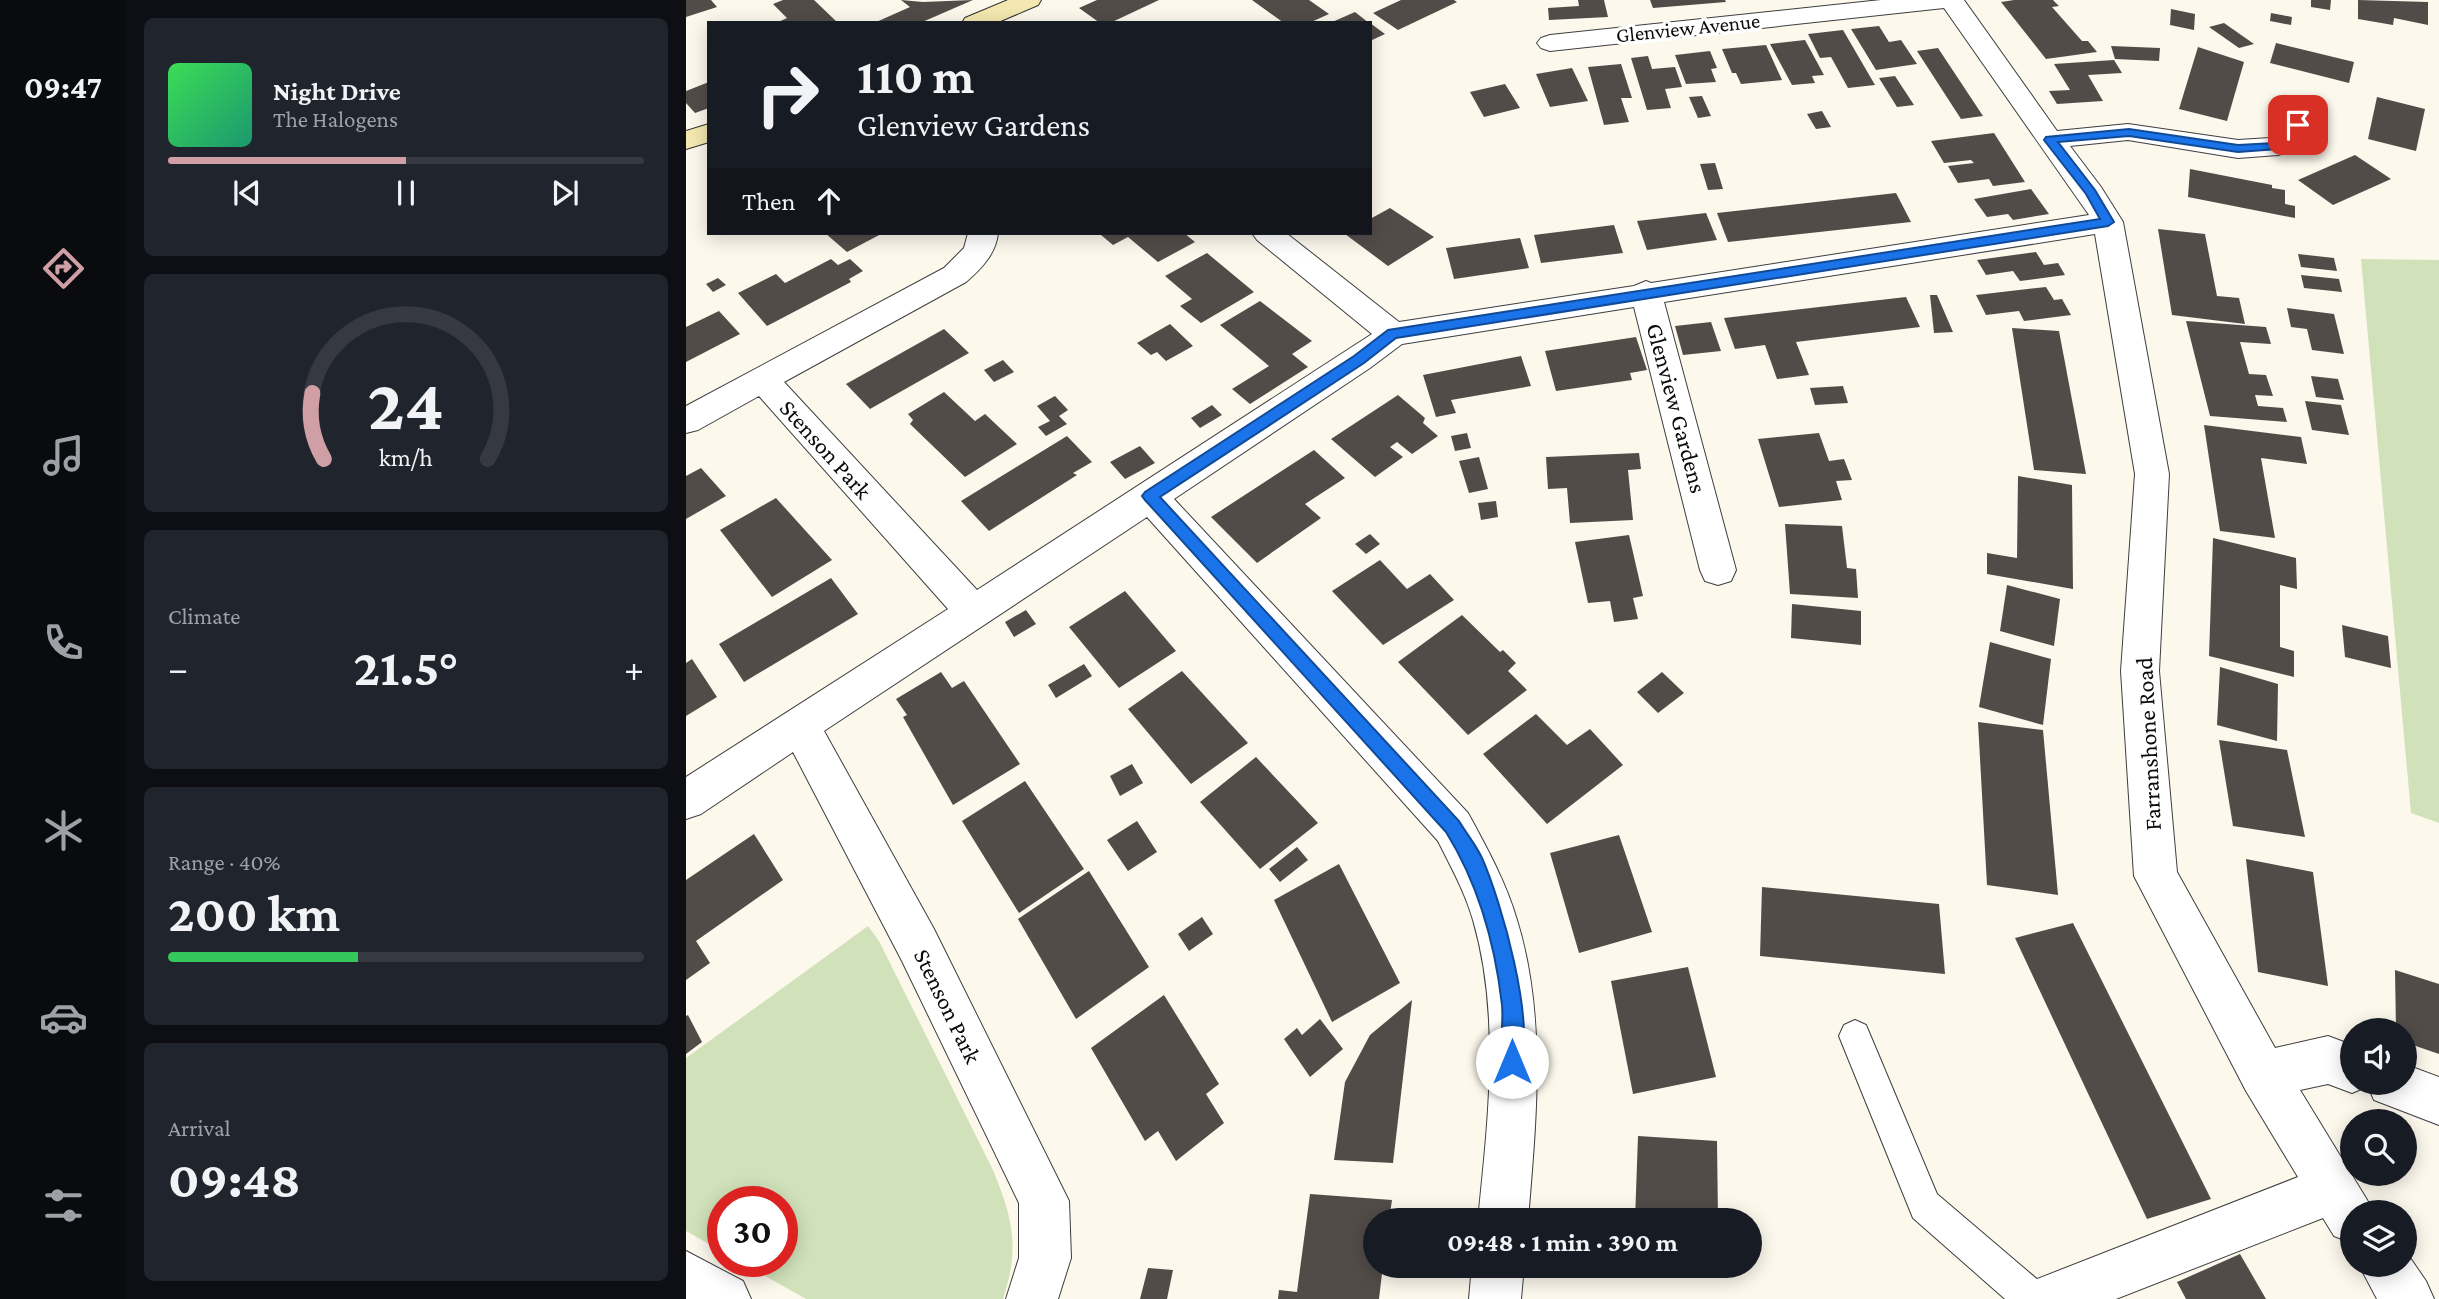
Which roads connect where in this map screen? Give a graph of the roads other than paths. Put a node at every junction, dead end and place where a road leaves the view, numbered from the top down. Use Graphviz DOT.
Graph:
graph roads {
  1 [pos="1029,0"];
  2 [pos="1951,0"];
  3 [pos="979,21"];
  4 [pos="1550,43"];
  5 [pos="2298,125"];
  6 [pos="707,133"];
  7 [pos="2050,140"];
  8 [pos="686,141"];
  9 [pos="2108,222"];
  10 [pos="982,235"];
  11 [pos="1269,235"];
  12 [pos="1646,292"];
  13 [pos="1393,334"];
  14 [pos="763,380"];
  15 [pos="686,421"];
  16 [pos="1150,496"];
  17 [pos="1718,570"];
  18 [pos="974,612"];
  19 [pos="800,726"];
  20 [pos="686,800"];
  21 [pos="1855,1036"];
  22 [pos="2340,1064"];
  23 [pos="2263,1074"];
  24 [pos="2417,1093"];
  25 [pos="2439,1101"];
  26 [pos="2340,1201"];
  27 [pos="2340,1205"];
  28 [pos="1504,1208"];
  29 [pos="686,1277"];
  30 [pos="2393,1277"];
  31 [pos="1497,1278"];
  32 [pos="725,1299"];
  33 [pos="1032,1299"];
  34 [pos="1495,1299"];
  35 [pos="2032,1299"];
  36 [pos="2050,1299"];
  37 [pos="2408,1299"];
  1 -- 3 [label="main road"];
  2 -- 4 [label="street, Glenview Avenue"];
  2 -- 7 [label="street, Farranshone Road"];
  5 -- 7 [label="street"];
  6 -- 8 [label="main road"];
  7 -- 9 [label="street, Farranshone Road"];
  9 -- 12 [label="street"];
  9 -- 23 [label="street, Farranshone Road"];
  10 -- 14 [label="street, Stenson Park"];
  11 -- 13 [label="street"];
  12 -- 13 [label="street, Glenview Gardens"];
  12 -- 17 [label="street, Glenview Gardens"];
  13 -- 16 [label="street, Glenview Gardens"];
  14 -- 15 [label="street, Stenson Park"];
  14 -- 18 [label="street, Stenson Park"];
  16 -- 18 [label="street"];
  16 -- 28 [label="street"];
  18 -- 19 [label="street"];
  19 -- 20 [label="street"];
  19 -- 33 [label="street, Stenson Park"];
  21 -- 35 [label="lane"];
  22 -- 23 [label="street"];
  23 -- 26 [label="street, Farranshone Road"];
  24 -- 25 [label="street"];
  27 -- 36 [label="street"];
  29 -- 32 [label="street"];
  30 -- 37 [label="street"];
  31 -- 34 [label="street"];
}
